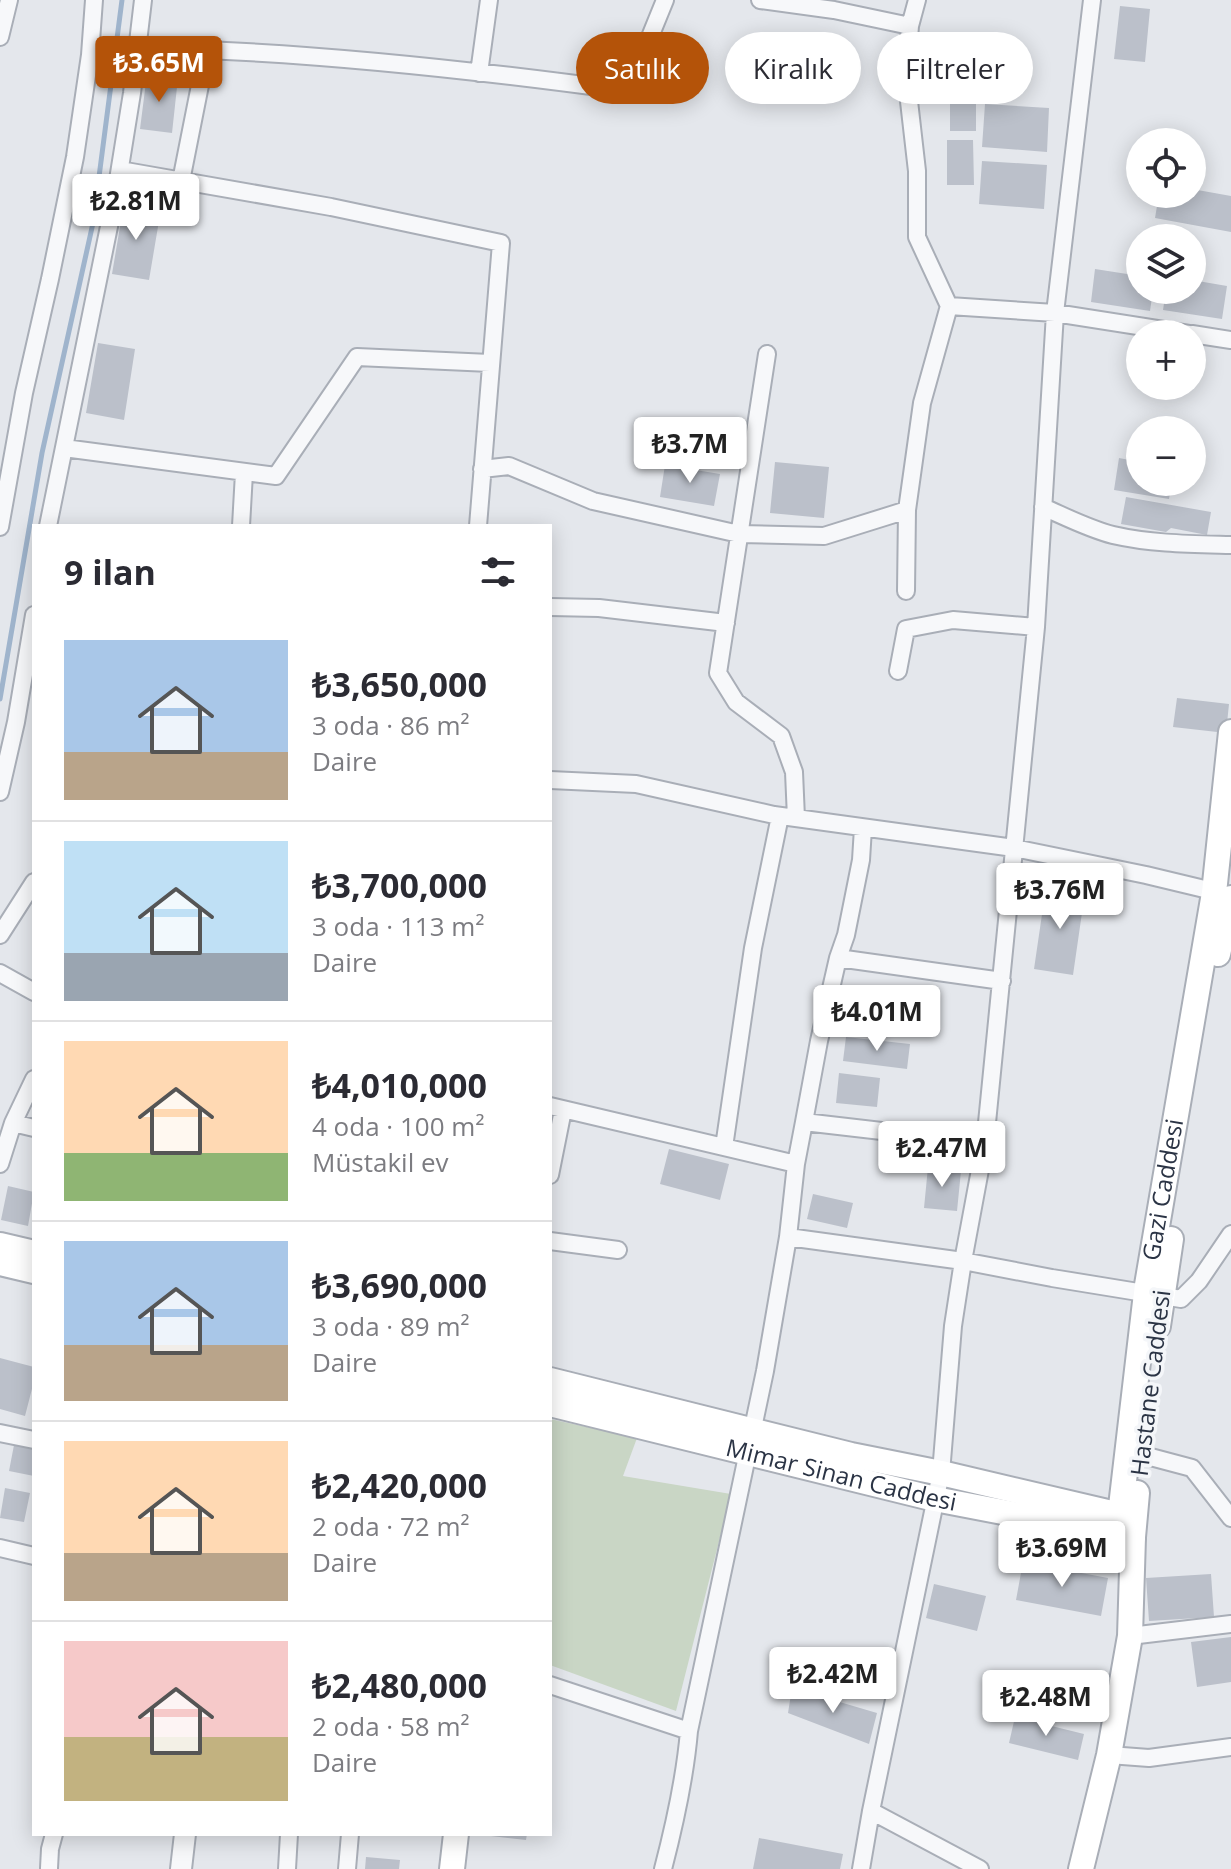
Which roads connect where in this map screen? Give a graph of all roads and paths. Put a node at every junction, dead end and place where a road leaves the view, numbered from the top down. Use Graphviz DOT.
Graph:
graph roads {
  1 [pos="9,0"];
  2 [pos="94,0"];
  3 [pos="143,0"];
  4 [pos="489,0"];
  5 [pos="665,0"];
  6 [pos="760,0"];
  7 [pos="917,0"];
  8 [pos="1092,0"];
  9 [pos="910,26"];
  10 [pos="0,37"];
  11 [pos="479,73"];
  12 [pos="120,170"];
  13 [pos="181,181"];
  14 [pos="949,306"];
  15 [pos="1055,313"];
  16 [pos="1126,324"];
  17 [pos="1206,336"];
  18 [pos="1231,340"];
  19 [pos="767,354"];
  20 [pos="490,363"];
  21 [pos="64,448"];
  22 [pos="6,459"];
  23 [pos="482,469"];
  24 [pos="244,473"];
  25 [pos="1043,507"];
  26 [pos="907,510"];
  27 [pos="48,524"];
  28 [pos="241,524"];
  29 [pos="478,524"];
  30 [pos="0,527"];
  31 [pos="739,534"];
  32 [pos="1231,545"];
  33 [pos="906,591"];
  34 [pos="552,607"];
  35 [pos="726,623"];
  36 [pos="32,627"];
  37 [pos="1036,627"];
  38 [pos="898,671"];
  39 [pos="16,722"];
  40 [pos="32,725"];
  41 [pos="1231,732"];
  42 [pos="552,780"];
  43 [pos="0,792"];
  44 [pos="788,817"];
  45 [pos="863,828"];
  46 [pos="1014,848"];
  47 [pos="32,885"];
  48 [pos="1225,895"];
  49 [pos="0,935"];
  50 [pos="838,958"];
  51 [pos="0,973"];
  52 [pos="1002,981"];
  53 [pos="32,991"];
  54 [pos="32,1083"];
  55 [pos="557,1108"];
  56 [pos="804,1122"];
  57 [pos="13,1123"];
  58 [pos="32,1128"];
  59 [pos="985,1143"];
  60 [pos="724,1147"];
  61 [pos="552,1156"];
  62 [pos="0,1164"];
  63 [pos="796,1164"];
  64 [pos="1231,1234"];
  65 [pos="788,1237"];
  66 [pos="552,1241"];
  67 [pos="0,1245"];
  68 [pos="618,1250"];
  69 [pos="32,1253"];
  70 [pos="963,1261"];
  71 [pos="0,1263"];
  72 [pos="32,1271"];
  73 [pos="1154,1296"];
  74 [pos="552,1381"];
  75 [pos="552,1404"];
  76 [pos="0,1433"];
  77 [pos="32,1440"];
  78 [pos="752,1441"];
  79 [pos="1134,1452"];
  80 [pos="941,1473"];
  81 [pos="935,1499"];
  82 [pos="1120,1515"];
  83 [pos="1231,1518"];
  84 [pos="1133,1537"];
  85 [pos="0,1548"];
  86 [pos="32,1556"];
  87 [pos="1231,1624"];
  88 [pos="1130,1636"];
  89 [pos="552,1686"];
  90 [pos="689,1731"];
  91 [pos="1231,1747"];
  92 [pos="1109,1755"];
  93 [pos="871,1811"];
  94 [pos="53,1836"];
  95 [pos="185,1836"];
  96 [pos="289,1836"];
  97 [pos="350,1836"];
  98 [pos="456,1836"];
  99 [pos="52,1869"];
  100 [pos="181,1869"];
  101 [pos="287,1869"];
  102 [pos="347,1869"];
  103 [pos="452,1869"];
  104 [pos="663,1869"];
  105 [pos="861,1869"];
  106 [pos="980,1869"];
  107 [pos="1081,1869"];
  1 -- 10 [label="street"];
  2 -- 22 [label="street"];
  3 -- 12 [label="street"];
  4 -- 11 [label="street"];
  5 -- 11 [label="street"];
  6 -- 9 [label="street"];
  7 -- 9 [label="street"];
  8 -- 15 [label="street"];
  9 -- 14 [label="street"];
  11 -- 13 [label="street"];
  12 -- 13 [label="street"];
  12 -- 21 [label="street"];
  13 -- 20 [label="street"];
  14 -- 15 [label="street"];
  14 -- 26 [label="street"];
  15 -- 16 [label="street"];
  15 -- 25 [label="street"];
  17 -- 18 [label="street"];
  19 -- 31 [label="street"];
  20 -- 23 [label="street"];
  20 -- 24 [label="street"];
  21 -- 24 [label="street"];
  21 -- 27 [label="street"];
  22 -- 30 [label="street"];
  23 -- 29 [label="street"];
  23 -- 31 [label="street"];
  24 -- 28 [label="street"];
  25 -- 32 [label="street"];
  25 -- 37 [label="street"];
  26 -- 31 [label="street"];
  26 -- 33 [label="street"];
  31 -- 35 [label="street"];
  34 -- 35 [label="street"];
  35 -- 44 [label="street"];
  36 -- 39 [label="street"];
  37 -- 38 [label="street"];
  37 -- 46 [label="street"];
  39 -- 40 [label="street"];
  39 -- 43 [label="street"];
  41 -- 48 [label="main road"];
  42 -- 44 [label="street"];
  44 -- 45 [label="street"];
  44 -- 60 [label="street"];
  45 -- 46 [label="street"];
  45 -- 50 [label="street"];
  46 -- 48 [label="street"];
  46 -- 52 [label="street"];
  47 -- 49 [label="street"];
  48 -- 73 [label="main road, Hastane Caddesi"];
  50 -- 52 [label="street"];
  50 -- 56 [label="street"];
  51 -- 53 [label="street"];
  52 -- 59 [label="street"];
  54 -- 57 [label="street"];
  55 -- 60 [label="street"];
  55 -- 61 [label="street"];
  56 -- 59 [label="street"];
  56 -- 63 [label="street"];
  57 -- 58 [label="street"];
  57 -- 62 [label="street"];
  59 -- 70 [label="street"];
  60 -- 63 [label="street"];
  63 -- 65 [label="street"];
  64 -- 73 [label="street"];
  65 -- 70 [label="street"];
  65 -- 78 [label="street"];
  66 -- 68 [label="street"];
  67 -- 69 [label="main road"];
  70 -- 73 [label="street"];
  70 -- 80 [label="street"];
  71 -- 72 [label="main road"];
  73 -- 79 [label="main road, Hastane Caddesi"];
  74 -- 78 [label="main road, Mimar Sinan Caddesi"];
  75 -- 78 [label="main road, Mimar Sinan Caddesi"];
  76 -- 77 [label="street"];
  78 -- 80 [label="main road, Mimar Sinan Caddesi"];
  78 -- 81 [label="main road, Mimar Sinan Caddesi"];
  78 -- 90 [label="street"];
  79 -- 82 [label="main road"];
  79 -- 83 [label="street"];
  79 -- 84 [label="main road, Hastane Caddesi"];
  80 -- 81 [label="street"];
  80 -- 82 [label="main road"];
  81 -- 84 [label="main road, Mimar Sinan Caddesi"];
  81 -- 93 [label="street"];
  82 -- 84 [label="main road"];
  84 -- 88 [label="main road, Hastane Caddesi"];
  85 -- 86 [label="street"];
  87 -- 88 [label="street"];
  88 -- 92 [label="main road, Hastane Caddesi"];
  89 -- 90 [label="street"];
  90 -- 104 [label="street"];
  91 -- 92 [label="street"];
  92 -- 107 [label="main road, Hastane Caddesi"];
  93 -- 105 [label="street"];
  93 -- 106 [label="street"];
  94 -- 99 [label="street"];
  95 -- 100 [label="street"];
  96 -- 101 [label="street"];
  97 -- 102 [label="street"];
  98 -- 103 [label="main road"];
}
